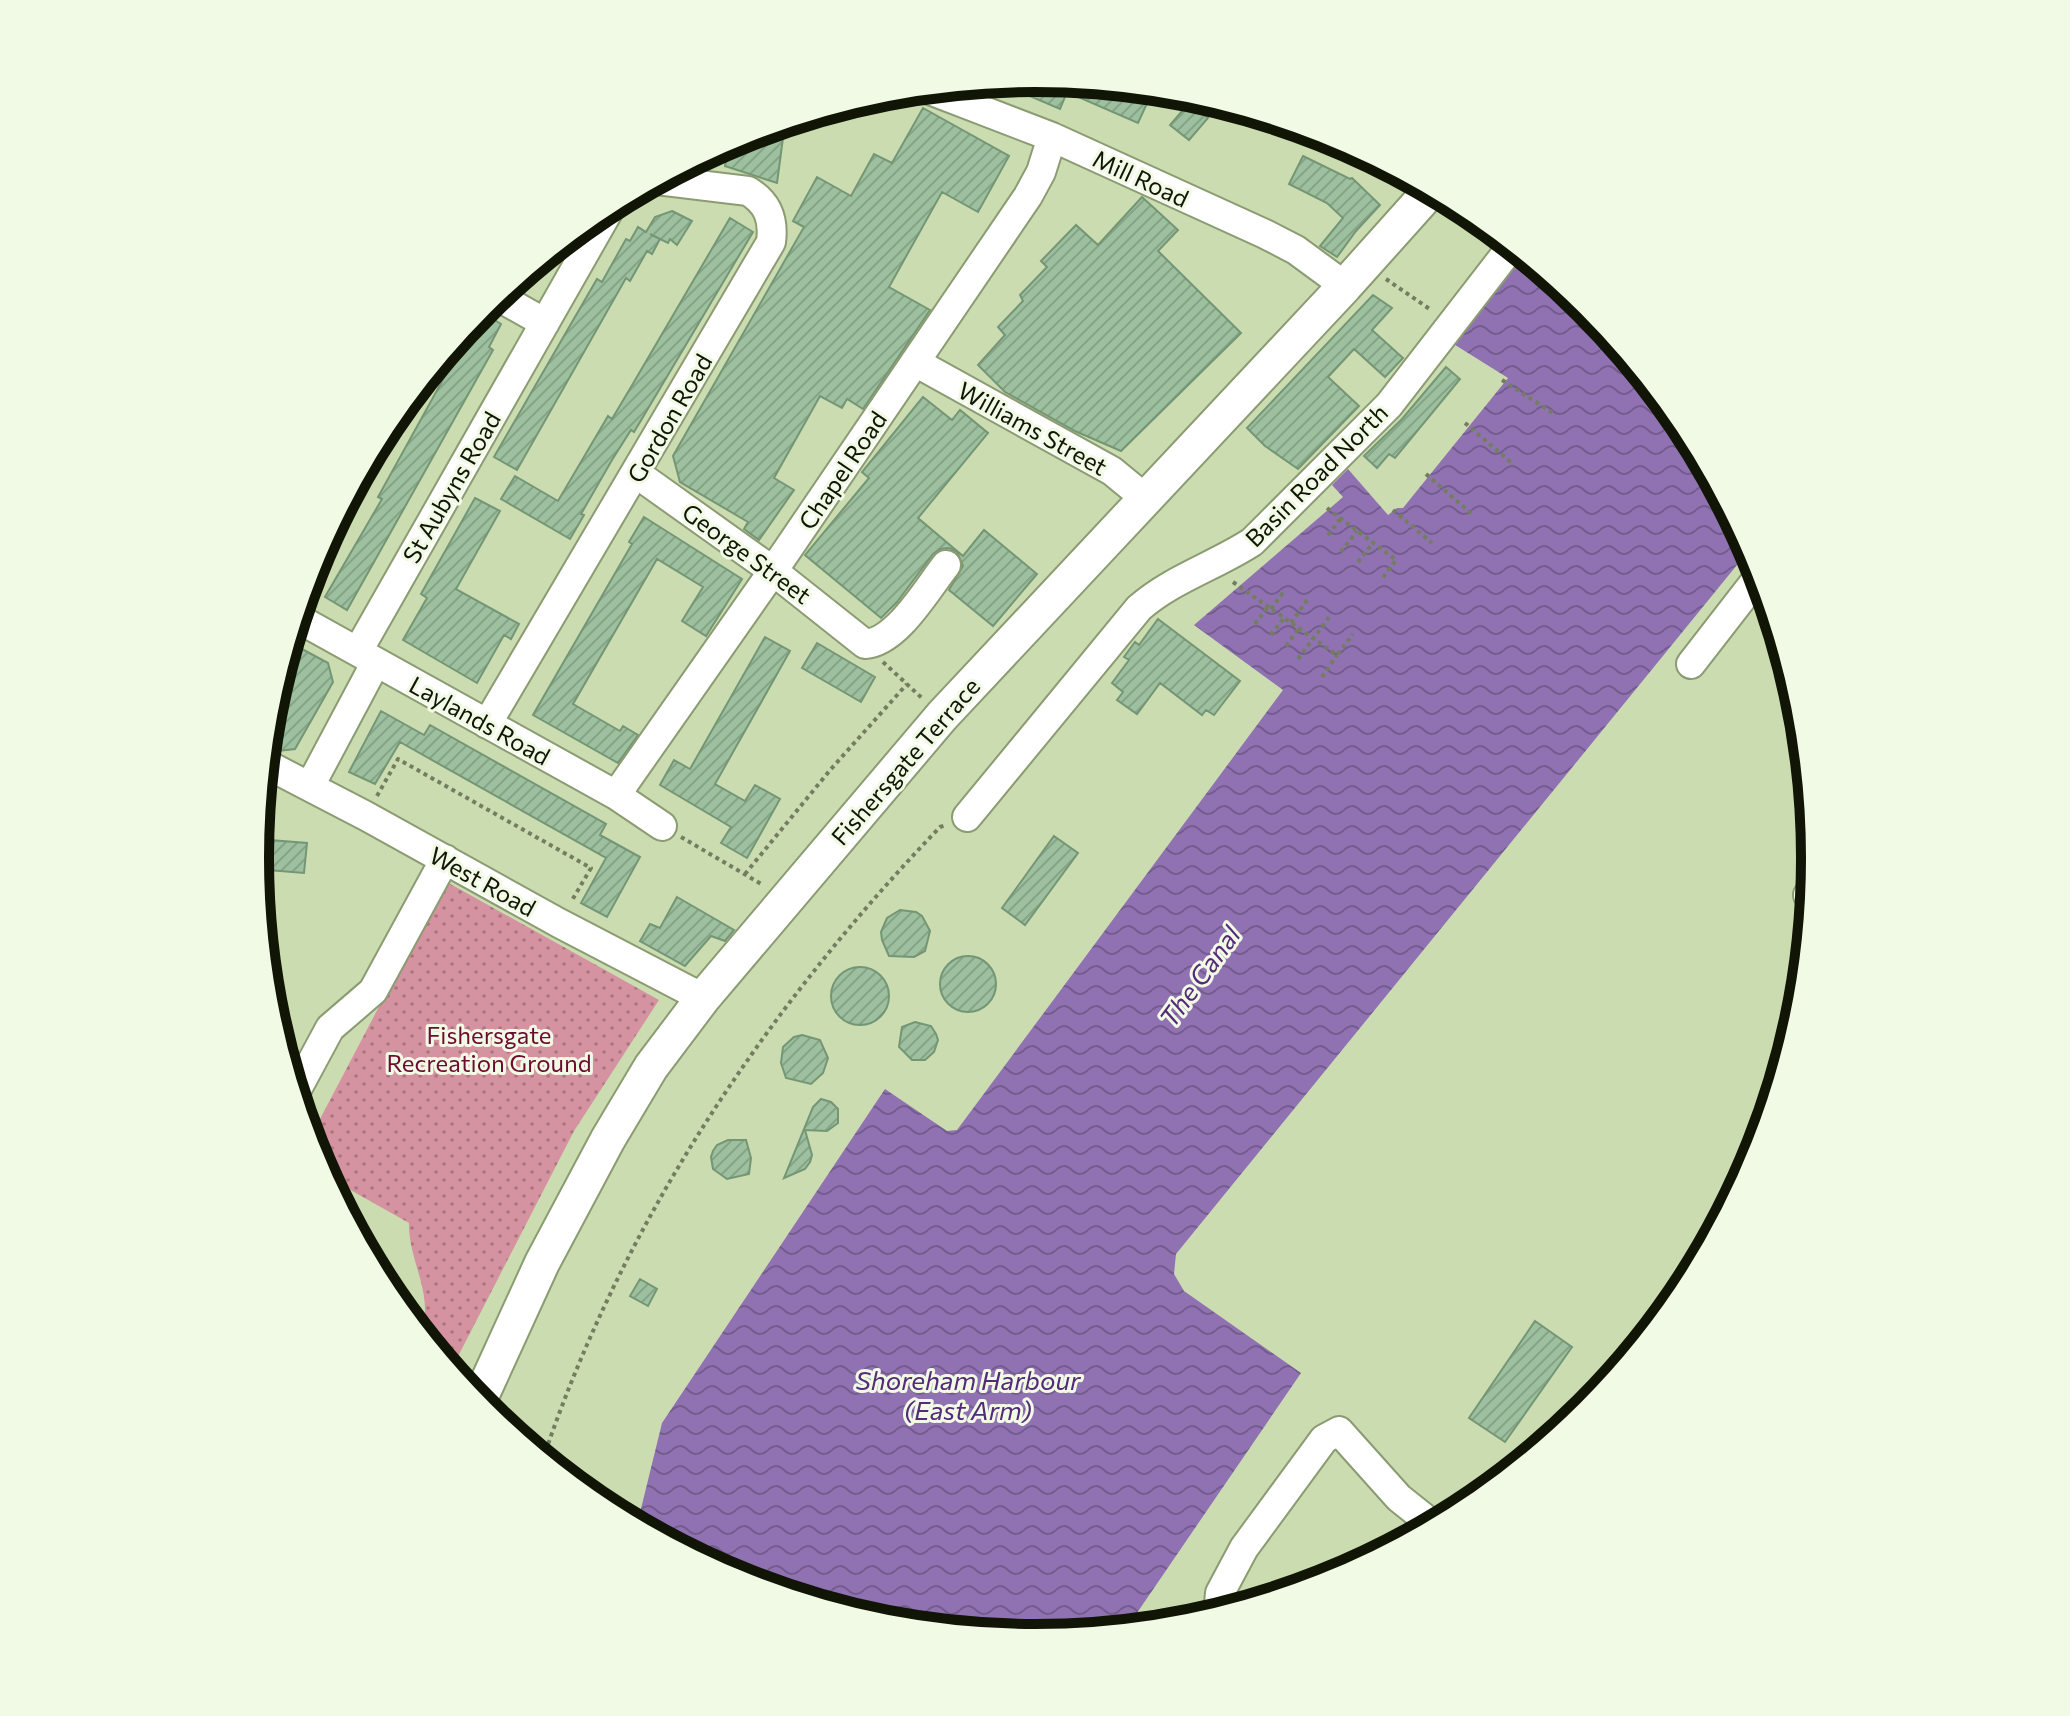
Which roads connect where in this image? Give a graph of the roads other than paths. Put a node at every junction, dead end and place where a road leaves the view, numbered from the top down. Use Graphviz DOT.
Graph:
graph roads {
  1 [pos="949,98"];
  2 [pos="1052,137"];
  3 [pos="675,182"];
  4 [pos="1424,198"];
  5 [pos="598,229"];
  6 [pos="1506,254"];
  7 [pos="1345,286"];
  8 [pos="508,302"];
  9 [pos="545,323"];
  10 [pos="915,362"];
  11 [pos="637,474"];
  12 [pos="1146,499"];
  13 [pos="946,565"];
  14 [pos="773,571"];
  15 [pos="1751,587"];
  16 [pos="307,623"];
  17 [pos="367,656"];
  18 [pos="1691,664"];
  19 [pos="487,724"];
  20 [pos="275,768"];
  21 [pos="310,786"];
  22 [pos="616,795"];
  23 [pos="967,817"];
  24 [pos="662,826"];
  25 [pos="445,859"];
  26 [pos="703,998"];
  27 [pos="302,1079"];
  28 [pos="484,1390"];
  29 [pos="1424,1518"];
  30 [pos="1219,1601"];
  1 -- 2 [label="street, Mill Road"];
  2 -- 7 [label="street, Mill Road"];
  2 -- 10 [label="street, Chapel Road"];
  3 -- 11 [label="street, Gordon Road"];
  4 -- 7 [label="main road, Fishersgate Terrace"];
  5 -- 9 [label="street, St Aubyns Road"];
  6 -- 23 [label="street, Basin Road North"];
  7 -- 12 [label="main road, Fishersgate Terrace"];
  8 -- 9 [label="street"];
  9 -- 17 [label="street, St Aubyns Road"];
  10 -- 12 [label="street, Williams Street"];
  10 -- 14 [label="street, Chapel Road"];
  11 -- 14 [label="street, George Street"];
  11 -- 19 [label="street, Gordon Road"];
  12 -- 26 [label="main road, Fishersgate Terrace"];
  13 -- 14 [label="street, George Street"];
  14 -- 22 [label="street, Chapel Road"];
  15 -- 18 [label="street"];
  16 -- 17 [label="street, Laylands Road"];
  17 -- 19 [label="street, Laylands Road"];
  17 -- 21 [label="street, St Aubyns Road"];
  19 -- 22 [label="street, Laylands Road"];
  20 -- 21 [label="street, West Road"];
  21 -- 25 [label="street, West Road"];
  22 -- 24 [label="street, Laylands Road"];
  25 -- 26 [label="street, West Road"];
  25 -- 27 [label="street"];
  26 -- 28 [label="main road, Fishersgate Terrace"];
  29 -- 30 [label="street"];
}
